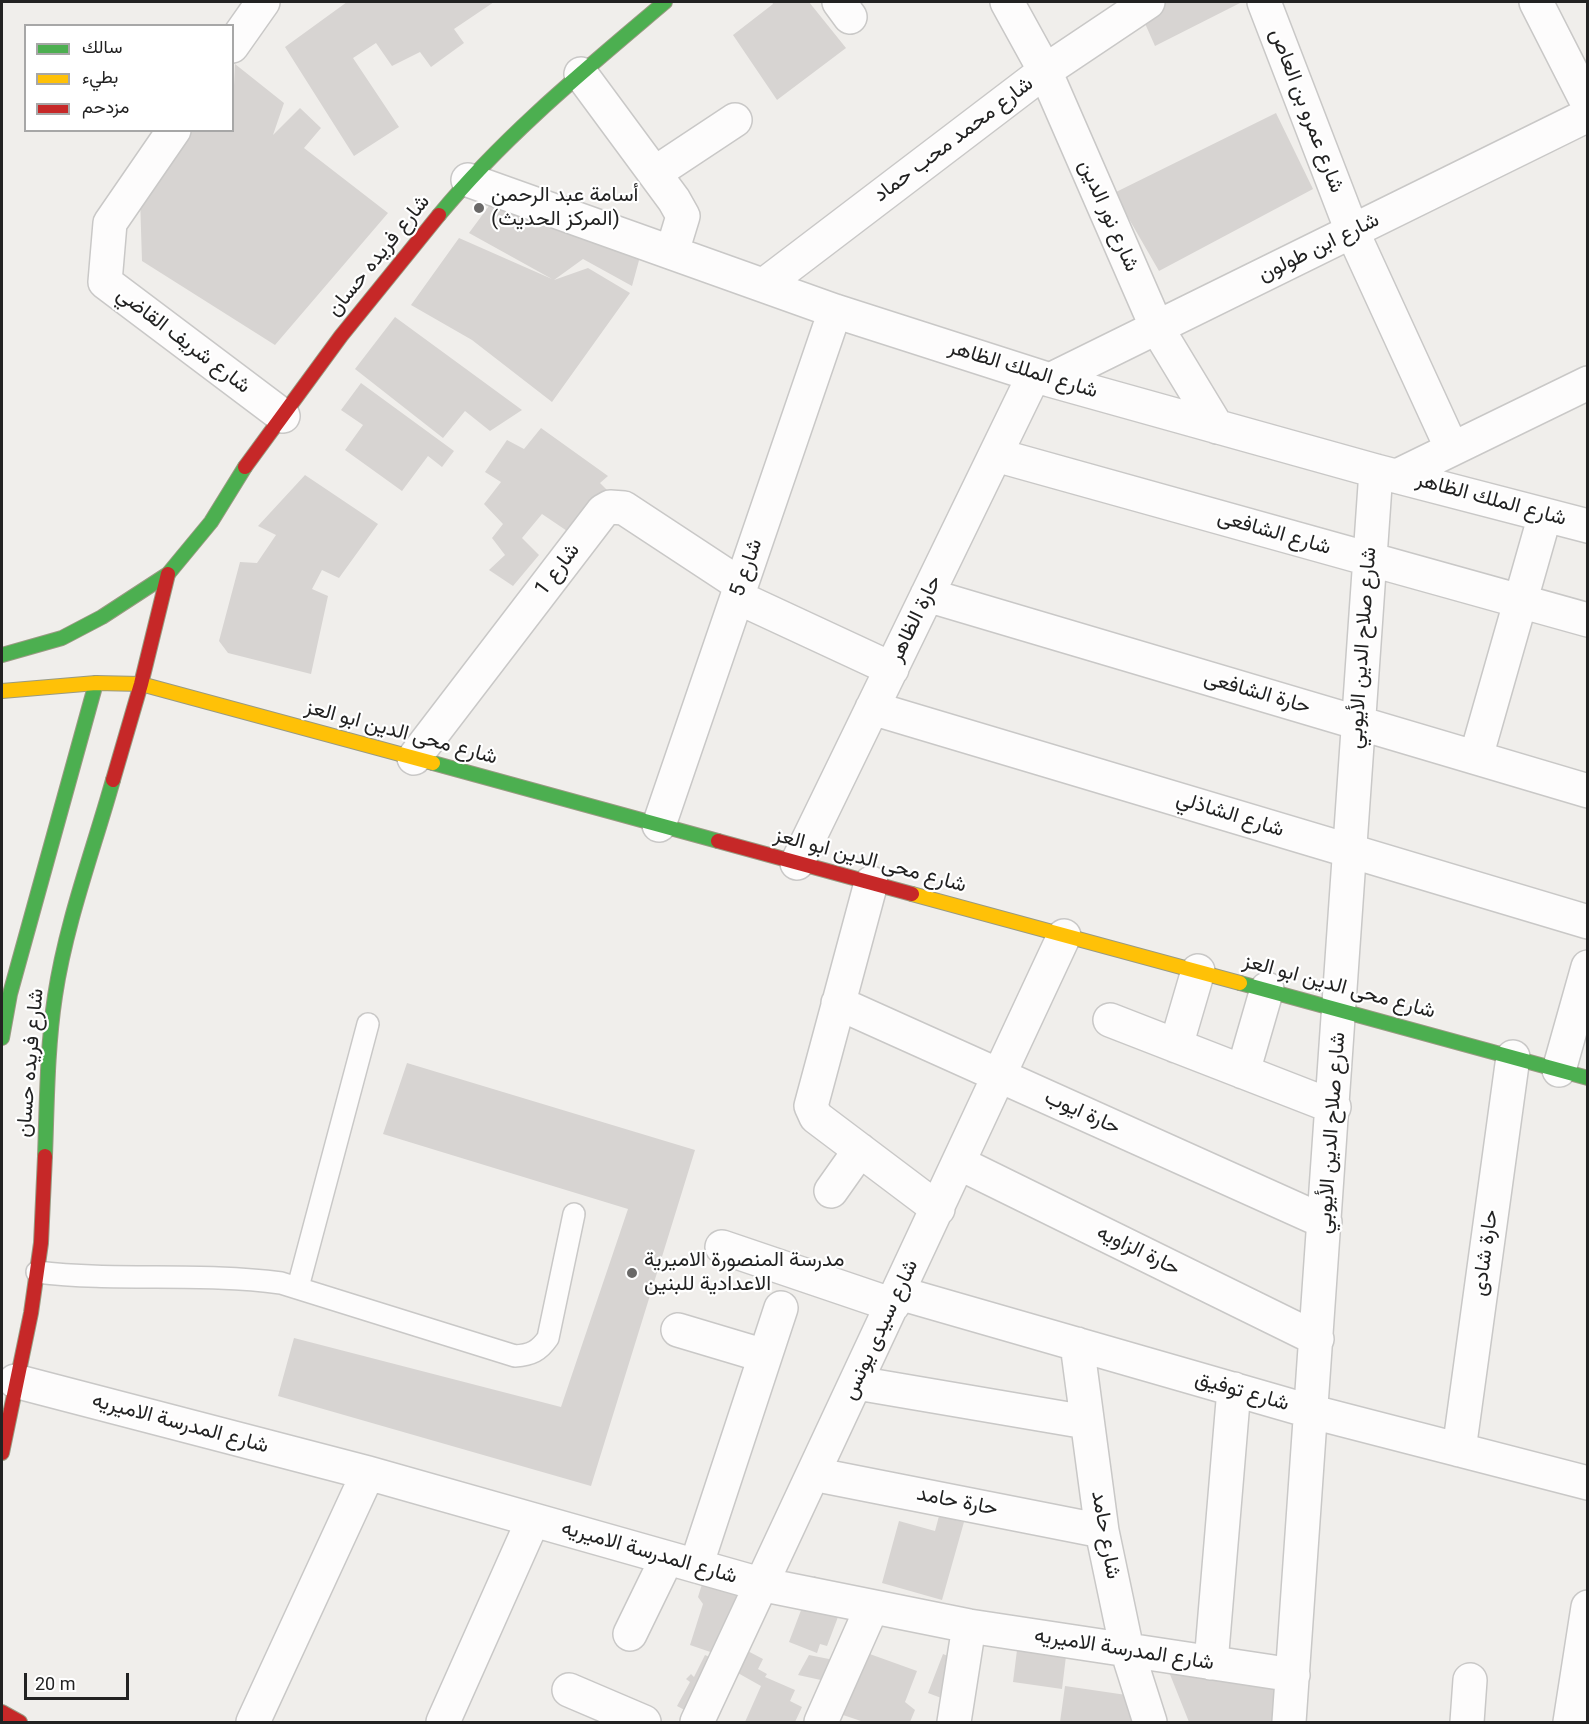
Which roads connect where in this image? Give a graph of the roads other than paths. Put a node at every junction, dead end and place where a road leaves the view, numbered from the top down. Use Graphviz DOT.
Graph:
graph roads {
  1 [pos="263,2"];
  2 [pos="665,2"];
  3 [pos="1006,2"];
  4 [pos="1146,2"];
  5 [pos="1264,2"];
  6 [pos="1536,2"];
  7 [pos="234,43"];
  8 [pos="1045,71"];
  9 [pos="581,74"];
  10 [pos="1587,104"];
  11 [pos="1587,115"];
  12 [pos="735,120"];
  13 [pos="173,132"];
  14 [pos="655,173"];
  15 [pos="468,180"];
  16 [pos="1352,231"];
  17 [pos="672,252"];
  18 [pos="764,285"];
  19 [pos="836,311"];
  20 [pos="1157,328"];
  21 [pos="1042,378"];
  22 [pos="1587,383"];
  23 [pos="283,416"];
  24 [pos="1217,427"];
  25 [pos="1452,449"];
  26 [pos="996,455"];
  27 [pos="1386,473"];
  28 [pos="1545,515"];
  29 [pos="1587,526"];
  30 [pos="1370,559"];
  31 [pos="168,574"];
  32 [pos="739,591"];
  33 [pos="927,595"];
  34 [pos="1521,602"];
  35 [pos="1587,620"];
  36 [pos="2,655"];
  37 [pos="892,669"];
  38 [pos="96,683"];
  39 [pos="141,684"];
  40 [pos="2,691"];
  41 [pos="872,708"];
  42 [pos="1358,723"];
  43 [pos="1476,757"];
  44 [pos="414,759"];
  45 [pos="1587,791"];
  46 [pos="659,825"];
  47 [pos="1348,850"];
  48 [pos="797,863"];
  49 [pos="871,883"];
  50 [pos="1587,922"];
  51 [pos="1064,936"];
  52 [pos="1587,967"];
  53 [pos="1198,971"];
  54 [pos="1267,989"];
  55 [pos="838,1003"];
  56 [pos="1341,1009"];
  57 [pos="1110,1020"];
  58 [pos="368,1024"];
  59 [pos="2,1038"];
  60 [pos="1176,1046"];
  61 [pos="1513,1057"];
  62 [pos="1243,1072"];
  63 [pos="1573,1074"];
  64 [pos="999,1075"];
  65 [pos="1334,1107"];
  66 [pos="860,1150"];
  67 [pos="959,1163"];
  68 [pos="831,1191"];
  69 [pos="938,1209"];
  70 [pos="574,1214"];
  71 [pos="1325,1222"];
  72 [pos="722,1247"];
  73 [pos="37,1272"];
  74 [pos="298,1287"];
  75 [pos="896,1299"];
  76 [pos="781,1308"];
  77 [pos="678,1330"];
  78 [pos="1317,1340"];
  79 [pos="1077,1344"];
  80 [pos="765,1356"];
  81 [pos="15,1381"];
  82 [pos="857,1383"];
  83 [pos="1234,1389"];
  84 [pos="1309,1411"];
  85 [pos="1086,1422"];
  86 [pos="1459,1450"];
  87 [pos="2,1453"];
  88 [pos="368,1473"];
  89 [pos="813,1474"];
  90 [pos="1587,1483"];
  91 [pos="533,1520"];
  92 [pos="1102,1531"];
  93 [pos="681,1562"];
  94 [pos="760,1584"];
  95 [pos="1587,1606"];
  96 [pos="872,1607"];
  97 [pos="969,1626"];
  98 [pos="630,1634"];
  99 [pos="1127,1650"];
  100 [pos="1211,1663"];
  101 [pos="1293,1675"];
  102 [pos="1470,1680"];
  103 [pos="569,1690"];
  104 [pos="1578,1703"];
  105 [pos="2,1712"];
  106 [pos="20,1722"];
  107 [pos="253,1722"];
  108 [pos="442,1722"];
  109 [pos="644,1722"];
  110 [pos="697,1722"];
  111 [pos="821,1722"];
  112 [pos="954,1722"];
  113 [pos="1150,1722"];
  114 [pos="1289,1722"];
  115 [pos="1467,1722"];
  1 -- 7 [label="street"];
  2 -- 9 [label="main road, شارع فريده حسان"];
  3 -- 8 [label="street, شارع نور الدين"];
  4 -- 8 [label="street, شارع محمد محب حماد"];
  5 -- 16 [label="street, شارع عمرو بن العاص"];
  6 -- 10 [label="street"];
  8 -- 18 [label="street, شارع محمد محب حماد"];
  8 -- 20 [label="street, شارع نور الدين"];
  9 -- 14 [label="street"];
  9 -- 15 [label="main road, شارع فريده حسان"];
  11 -- 16 [label="street, شارع ابن طولون"];
  12 -- 14 [label="street"];
  13 -- 23 [label="street, شارع شريف القاضي"];
  14 -- 17 [label="street"];
  15 -- 17 [label="street, شارع الملك الظاهر"];
  15 -- 23 [label="main road, شارع فريده حسان"];
  16 -- 20 [label="street, شارع ابن طولون"];
  16 -- 25 [label="street, شارع عمرو بن العاص"];
  17 -- 18 [label="street, شارع الملك الظاهر"];
  18 -- 19 [label="street, شارع الملك الظاهر"];
  19 -- 21 [label="street, شارع الملك الظاهر"];
  19 -- 32 [label="street, شارع 5"];
  20 -- 21 [label="street, شارع ابن طولون"];
  20 -- 24 [label="street, شارع نور الدين"];
  21 -- 24 [label="street, شارع الملك الظاهر"];
  21 -- 26 [label="street, حارة الظاهر"];
  22 -- 25 [label="street"];
  23 -- 31 [label="main road, شارع فريده حسان"];
  24 -- 27 [label="street, شارع الملك الظاهر"];
  25 -- 27 [label="street"];
  26 -- 30 [label="street, شارع الشافعى"];
  26 -- 33 [label="street, حارة الظاهر"];
  27 -- 28 [label="street, شارع الملك الظاهر"];
  27 -- 30 [label="street, شارع صلاح الدين الأيوبي"];
  28 -- 29 [label="street, شارع الملك الظاهر"];
  28 -- 34 [label="street"];
  30 -- 34 [label="street, شارع الشافعى"];
  30 -- 42 [label="street, شارع صلاح الدين الأيوبي"];
  31 -- 36 [label="main road"];
  31 -- 39 [label="main road, شارع فريده حسان"];
  32 -- 37 [label="street"];
  32 -- 44 [label="street, شارع 1"];
  32 -- 46 [label="street, شارع 5"];
  33 -- 37 [label="street, حارة الظاهر"];
  33 -- 42 [label="street, حارة الشافعى"];
  34 -- 35 [label="street, شارع الشافعى"];
  34 -- 43 [label="street"];
  37 -- 41 [label="street, حارة الظاهر"];
  38 -- 39 [label="main road, شارع محى الدين ابو العز"];
  38 -- 40 [label="main road, شارع محى الدين ابو العز"];
  38 -- 59 [label="main road, شارع فريده حسان"];
  39 -- 44 [label="main road, شارع محى الدين ابو العز"];
  39 -- 73 [label="main road, شارع فريده حسان"];
  41 -- 47 [label="street, شارع الشاذلي"];
  41 -- 48 [label="street, حارة الظاهر"];
  42 -- 43 [label="street, حارة الشافعى"];
  42 -- 47 [label="street, شارع صلاح الدين الأيوبي"];
  43 -- 45 [label="street, حارة الشافعى"];
  44 -- 46 [label="main road, شارع محى الدين ابو العز"];
  46 -- 48 [label="main road, شارع محى الدين ابو العز"];
  47 -- 50 [label="street, شارع الشاذلي"];
  47 -- 56 [label="street, شارع صلاح الدين الأيوبي"];
  48 -- 49 [label="main road, شارع محى الدين ابو العز"];
  49 -- 51 [label="main road, شارع محى الدين ابو العز"];
  49 -- 55 [label="street"];
  51 -- 53 [label="main road, شارع محى الدين ابو العز"];
  51 -- 64 [label="street, شارع سيدى يونس"];
  52 -- 63 [label="street"];
  53 -- 54 [label="main road, شارع محى الدين ابو العز"];
  53 -- 60 [label="street"];
  54 -- 56 [label="main road, شارع محى الدين ابو العز"];
  54 -- 62 [label="street"];
  55 -- 64 [label="street, حارة ايوب"];
  55 -- 66 [label="street"];
  56 -- 61 [label="main road, شارع محى الدين ابو العز"];
  56 -- 65 [label="street, شارع صلاح الدين الأيوبي"];
  57 -- 60 [label="street"];
  58 -- 74 [label="lane"];
  60 -- 62 [label="street"];
  61 -- 63 [label="main road, شارع محى الدين ابو العز"];
  61 -- 86 [label="street, حارة شادى"];
  62 -- 65 [label="street"];
  64 -- 67 [label="street, شارع سيدى يونس"];
  64 -- 71 [label="street, حارة ايوب"];
  65 -- 71 [label="street, شارع صلاح الدين الأيوبي"];
  66 -- 68 [label="street"];
  66 -- 69 [label="street"];
  67 -- 69 [label="street, شارع سيدى يونس"];
  67 -- 78 [label="street, حارة الزاويه"];
  69 -- 75 [label="street, شارع سيدى يونس"];
  70 -- 74 [label="lane"];
  71 -- 78 [label="street, شارع صلاح الدين الأيوبي"];
  72 -- 75 [label="street, شارع توفيق"];
  73 -- 74 [label="lane"];
  73 -- 81 [label="main road, شارع فريده حسان"];
  75 -- 79 [label="street, شارع توفيق"];
  75 -- 82 [label="street, شارع سيدى يونس"];
  76 -- 80 [label="street"];
  77 -- 80 [label="street"];
  78 -- 84 [label="street, شارع صلاح الدين الأيوبي"];
  79 -- 83 [label="street, شارع توفيق"];
  79 -- 85 [label="street, شارع حامد"];
  80 -- 93 [label="street"];
  81 -- 87 [label="main road, شارع فريده حسان"];
  81 -- 88 [label="street, شارع المدرسة الاميريه"];
  82 -- 85 [label="street"];
  82 -- 89 [label="street, شارع سيدى يونس"];
  83 -- 84 [label="street, شارع توفيق"];
  83 -- 100 [label="street"];
  84 -- 86 [label="street, شارع توفيق"];
  84 -- 101 [label="street, شارع صلاح الدين الأيوبي"];
  85 -- 92 [label="street, شارع حامد"];
  86 -- 90 [label="street, شارع توفيق"];
  88 -- 91 [label="street, شارع المدرسة الاميريه"];
  88 -- 107 [label="street"];
  89 -- 92 [label="street, حارة حامد"];
  89 -- 94 [label="street, شارع سيدى يونس"];
  91 -- 93 [label="street, شارع المدرسة الاميريه"];
  91 -- 108 [label="street"];
  92 -- 99 [label="street, شارع حامد"];
  93 -- 94 [label="street, شارع المدرسة الاميريه"];
  93 -- 98 [label="street"];
  94 -- 96 [label="street, شارع المدرسة الاميريه"];
  94 -- 110 [label="street, شارع سيدى يونس"];
  95 -- 104 [label="street"];
  96 -- 97 [label="street, شارع المدرسة الاميريه"];
  96 -- 111 [label="street"];
  97 -- 99 [label="street, شارع المدرسة الاميريه"];
  97 -- 112 [label="street"];
  99 -- 100 [label="street, شارع المدرسة الاميريه"];
  99 -- 113 [label="street, شارع حامد"];
  100 -- 101 [label="street, شارع المدرسة الاميريه"];
  101 -- 114 [label="street, شارع صلاح الدين الأيوبي"];
  102 -- 115 [label="street"];
  103 -- 109 [label="street"];
  105 -- 106 [label="main road"];
}
